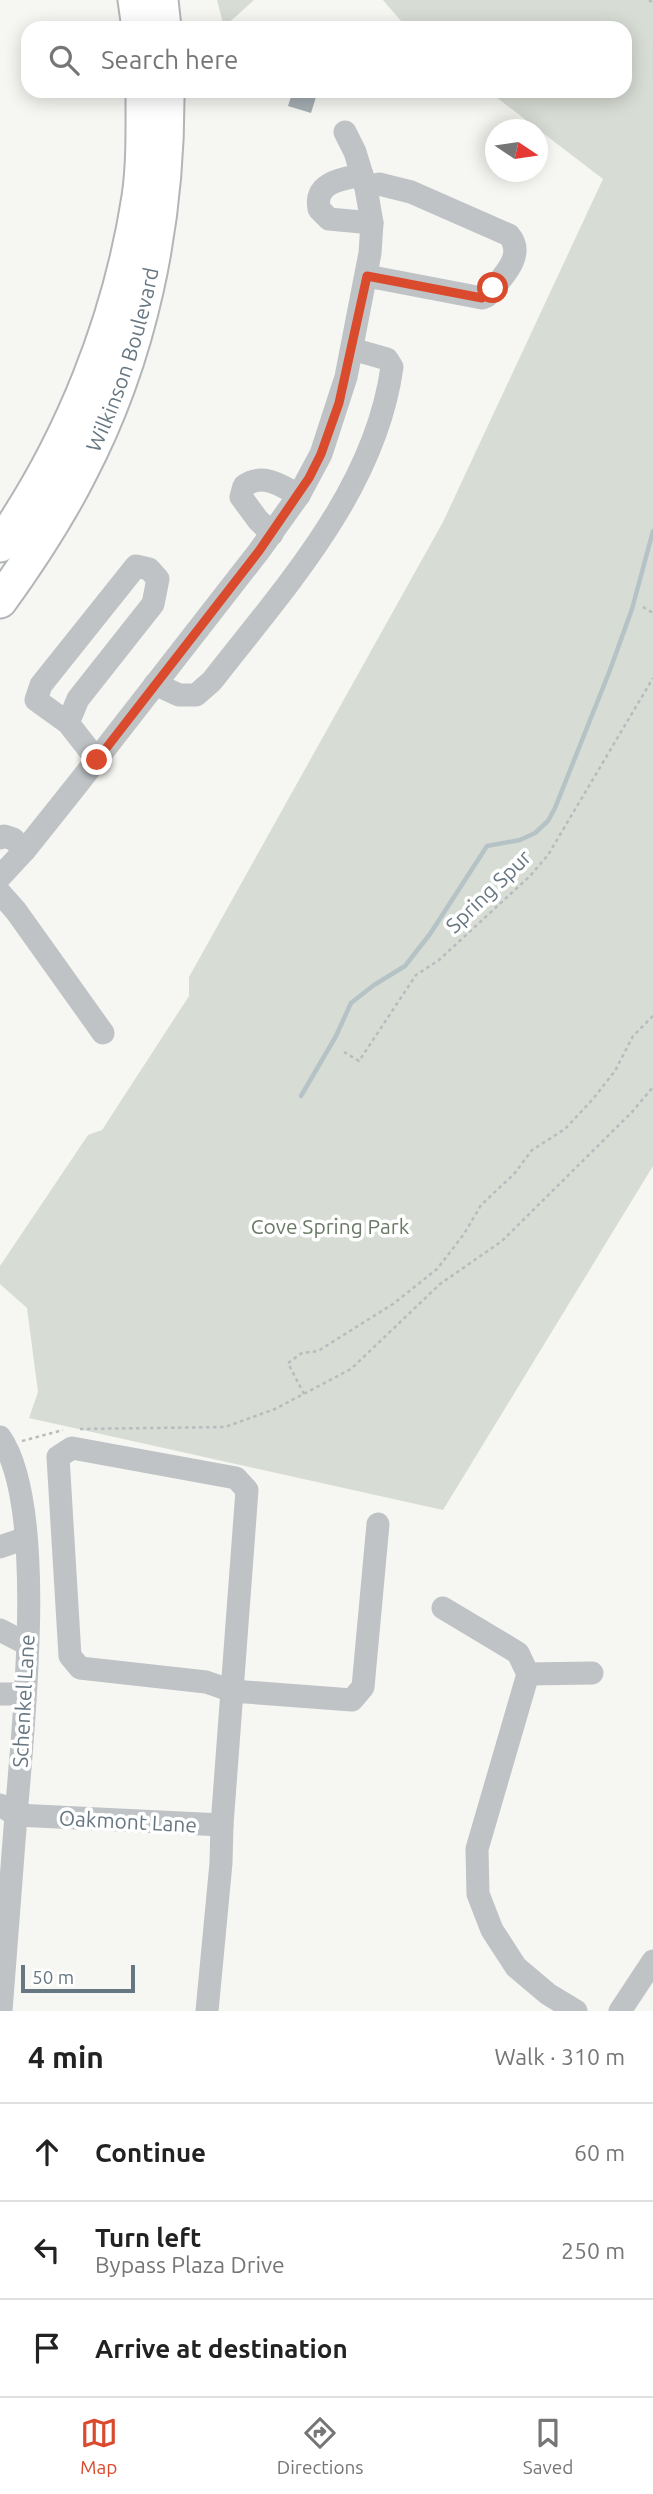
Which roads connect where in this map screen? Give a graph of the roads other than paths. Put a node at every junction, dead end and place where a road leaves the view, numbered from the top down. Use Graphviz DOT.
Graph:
graph roads {
  1 [pos="135,0"];
  2 [pos="160,0"];
  3 [pos="138,21"];
  4 [pos="163,21"];
  5 [pos="142,98"];
  6 [pos="167,98"];
  7 [pos="345,132"];
  8 [pos="364,182"];
  9 [pos="372,223"];
  10 [pos="367,276"];
  11 [pos="352,349"];
  12 [pos="299,495"];
  13 [pos="272,534"];
  14 [pos="0,545"];
  15 [pos="0,601"];
  16 [pos="155,684"];
  17 [pos="68,723"];
  18 [pos="97,760"];
  19 [pos="0,838"];
  20 [pos="25,850"];
  21 [pos="0,877"];
  22 [pos="0,893"];
  23 [pos="103,1033"];
  24 [pos="3,1441"];
  25 [pos="378,1524"];
  26 [pos="26,1538"];
  27 [pos="0,1547"];
  28 [pos="443,1608"];
  29 [pos="0,1630"];
  30 [pos="27,1644"];
  31 [pos="592,1673"];
  32 [pos="528,1674"];
  33 [pos="232,1691"];
  34 [pos="0,1694"];
  35 [pos="25,1694"];
  36 [pos="8,1810"];
  37 [pos="222,1825"];
  38 [pos="5,1900"];
  39 [pos="653,1961"];
  40 [pos="1,2011"];
  41 [pos="207,2011"];
  42 [pos="576,2011"];
  43 [pos="620,2011"];
  1 -- 3 [label="highway"];
  2 -- 4 [label="highway"];
  5 -- 14 [label="highway, Wilkinson Boulevard"];
  6 -- 15 [label="highway, Wilkinson Boulevard"];
  7 -- 8 [label="street"];
  8 -- 9 [label="street"];
  8 -- 9 [label="street"];
  8 -- 10 [label="street"];
  9 -- 10 [label="street"];
  10 -- 11 [label="street"];
  11 -- 12 [label="street"];
  11 -- 16 [label="street"];
  12 -- 13 [label="street"];
  12 -- 13 [label="street"];
  13 -- 16 [label="street"];
  16 -- 18 [label="street"];
  17 -- 17 [label="street"];
  17 -- 18 [label="street"];
  18 -- 20 [label="street"];
  19 -- 20 [label="street"];
  20 -- 21 [label="street"];
  22 -- 23 [label="street"];
  24 -- 26 [label="street, Schenkel Lane"];
  25 -- 33 [label="street"];
  26 -- 27 [label="street"];
  26 -- 30 [label="street, Schenkel Lane"];
  28 -- 32 [label="street"];
  29 -- 30 [label="street"];
  30 -- 35 [label="street, Schenkel Lane"];
  31 -- 32 [label="street"];
  32 -- 42 [label="street"];
  33 -- 33 [label="street"];
  33 -- 37 [label="street"];
  34 -- 35 [label="street"];
  35 -- 36 [label="street, Schenkel Lane"];
  36 -- 37 [label="street, Oakmont Lane"];
  36 -- 38 [label="street, Schenkel Lane"];
  37 -- 41 [label="street, Oakmont Lane"];
  38 -- 40 [label="street, Schenkel Lane"];
  39 -- 43 [label="street"];
}
